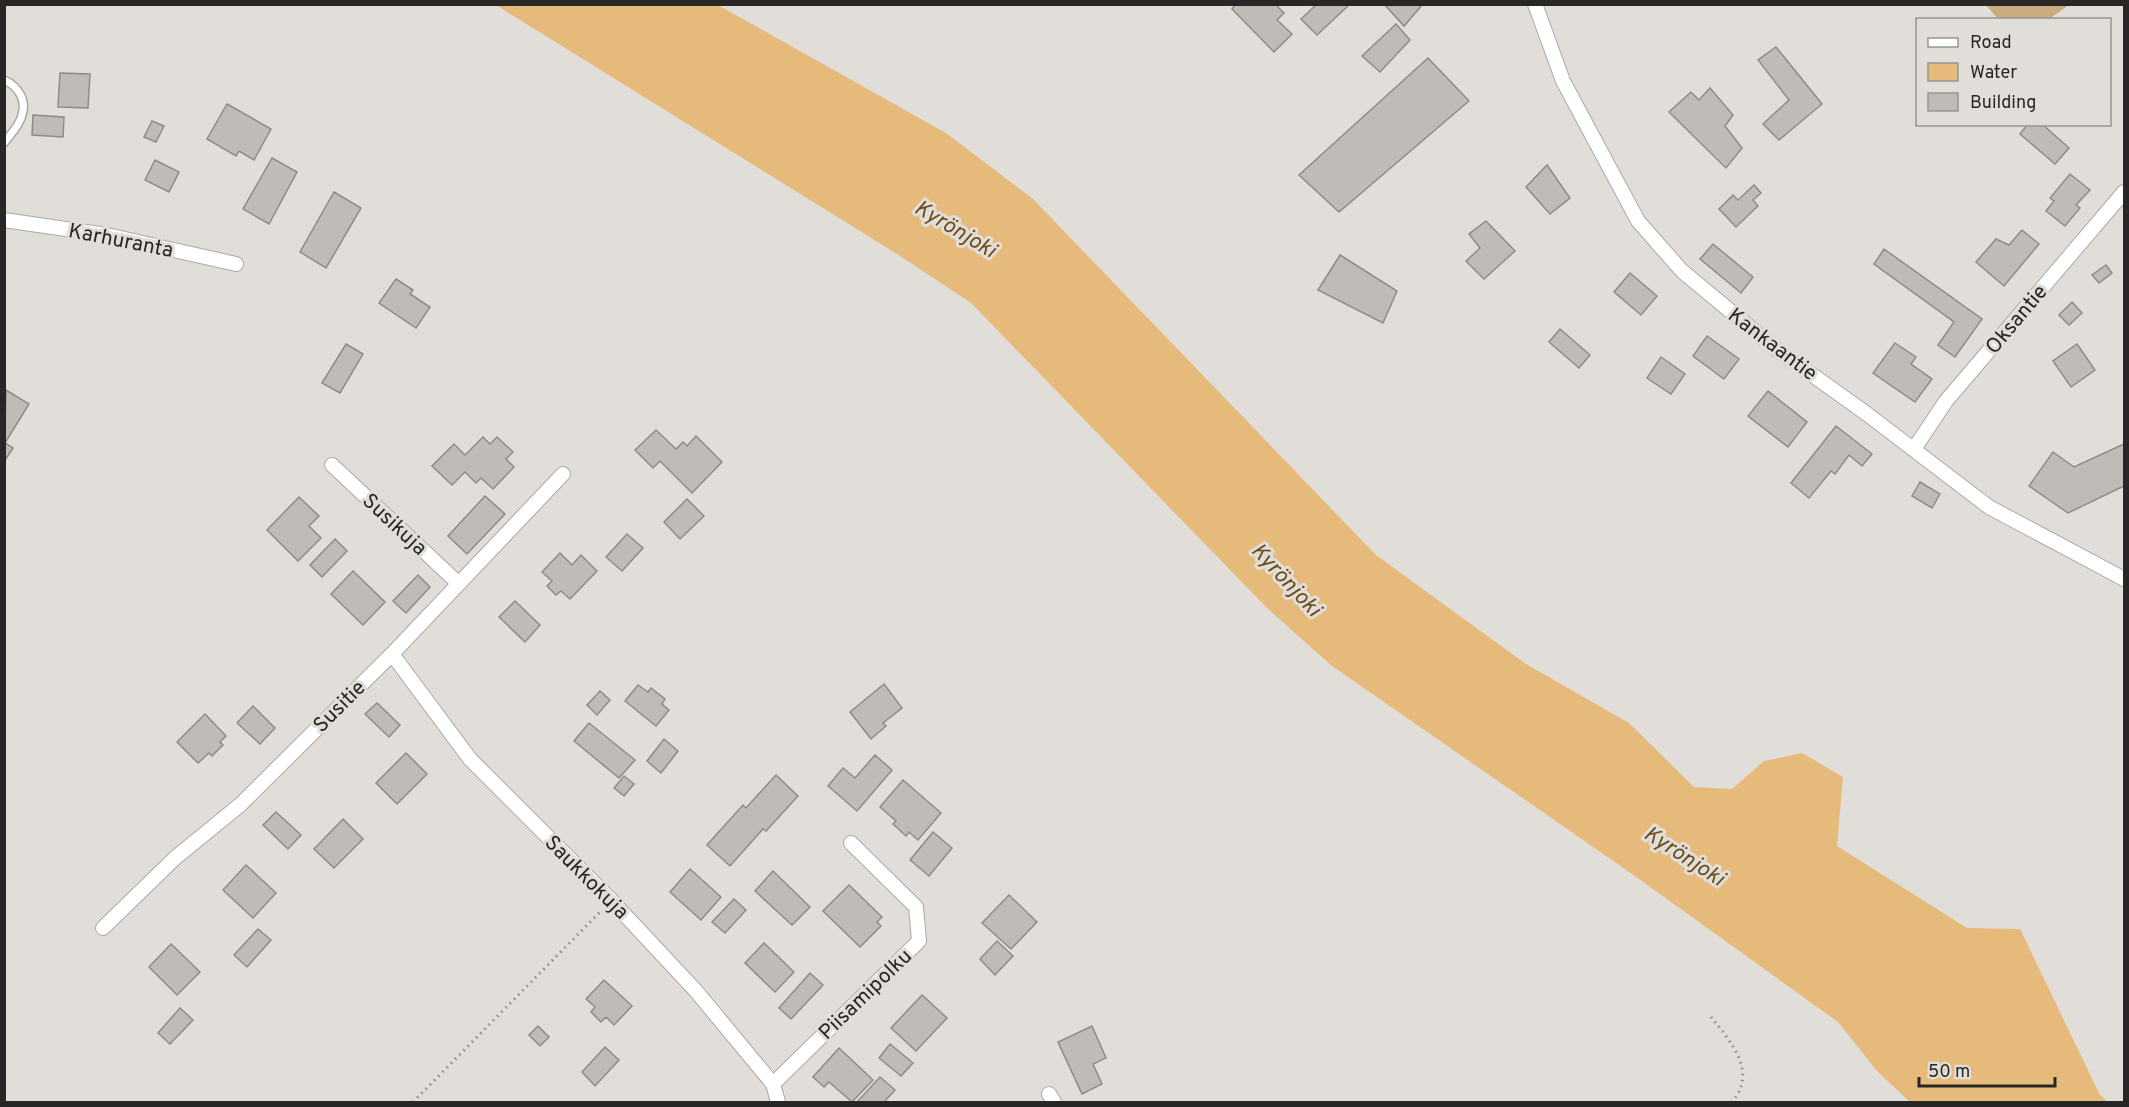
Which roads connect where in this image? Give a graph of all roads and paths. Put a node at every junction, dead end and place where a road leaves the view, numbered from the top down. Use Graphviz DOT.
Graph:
graph roads {
  1 [pos="1535,4"];
  2 [pos="4,81"];
  3 [pos="4,143"];
  4 [pos="2124,192"];
  5 [pos="4,220"];
  6 [pos="236,264"];
  7 [pos="1914,449"];
  8 [pos="332,465"];
  9 [pos="563,474"];
  10 [pos="2124,579"];
  11 [pos="458,584"];
  12 [pos="392,654"];
  13 [pos="851,843"];
  14 [pos="611,900"];
  15 [pos="103,928"];
  16 [pos="1711,1017"];
  17 [pos="773,1084"];
  18 [pos="413,1102"];
  19 [pos="778,1102"];
  20 [pos="1732,1102"];
  1 -- 7 [label="street, Kankaantie"];
  2 -- 3 [label="lane"];
  4 -- 7 [label="street, Oksantie"];
  5 -- 6 [label="street, Karhuranta"];
  7 -- 10 [label="street, Kankaantie"];
  8 -- 11 [label="street, Susikuja"];
  9 -- 11 [label="street, Susitie"];
  11 -- 12 [label="street, Susitie"];
  12 -- 14 [label="street, Saukkokuja"];
  12 -- 15 [label="street, Susitie"];
  13 -- 17 [label="street, Piisamipolku"];
  14 -- 17 [label="street, Saukkokuja"];
  14 -- 18 [label="path"];
  16 -- 20 [label="path"];
  17 -- 19 [label="street, Saukkokuja"];
}
